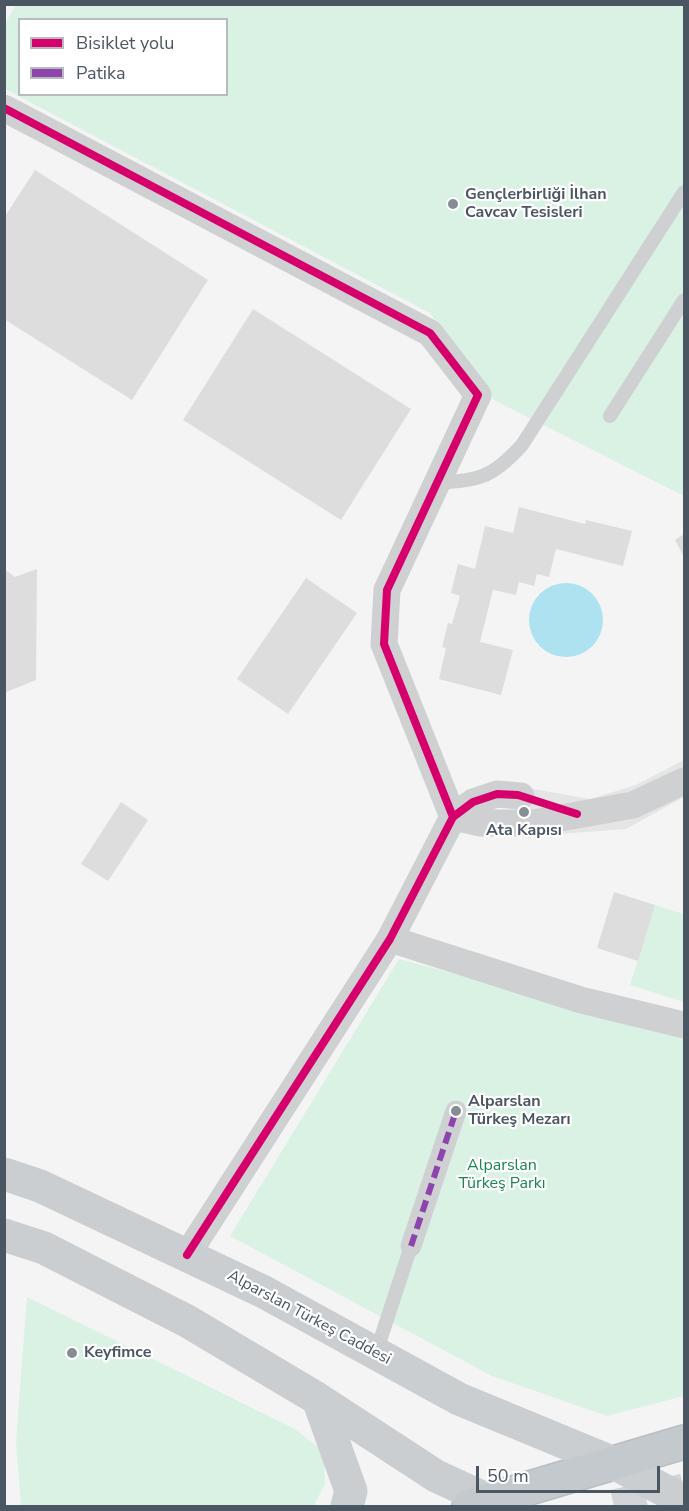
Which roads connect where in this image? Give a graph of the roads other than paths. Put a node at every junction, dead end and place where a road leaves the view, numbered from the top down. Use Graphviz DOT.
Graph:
graph roads {
  1 [pos="4,108"];
  2 [pos="684,192"];
  3 [pos="684,300"];
  4 [pos="610,416"];
  5 [pos="437,483"];
  6 [pos="684,781"];
  7 [pos="453,817"];
  8 [pos="390,939"];
  9 [pos="684,1025"];
  10 [pos="456,1111"];
  11 [pos="4,1174"];
  12 [pos="4,1235"];
  13 [pos="411,1246"];
  14 [pos="187,1255"];
  15 [pos="376,1353"];
  16 [pos="318,1399"];
  17 [pos="684,1442"];
  18 [pos="614,1463"];
  19 [pos="684,1501"];
  20 [pos="487,1504"];
  21 [pos="347,1506"];
  1 -- 5 [label="street"];
  2 -- 5 [label="lane"];
  3 -- 4 [label="lane"];
  5 -- 7 [label="street"];
  6 -- 7 [label="street"];
  7 -- 8 [label="street"];
  8 -- 9 [label="street"];
  8 -- 14 [label="street"];
  10 -- 13 [label="street"];
  11 -- 14 [label="main road, Alparslan Türkeş Caddesi"];
  12 -- 16 [label="main road"];
  13 -- 15 [label="lane"];
  14 -- 15 [label="main road, Alparslan Türkeş Caddesi"];
  15 -- 18 [label="main road, Alparslan Türkeş Caddesi"];
  16 -- 20 [label="main road"];
  16 -- 21 [label="main road"];
  17 -- 18 [label="highway"];
  18 -- 19 [label="main road, Alparslan Türkeş Caddesi"];
  18 -- 20 [label="highway"];
}
